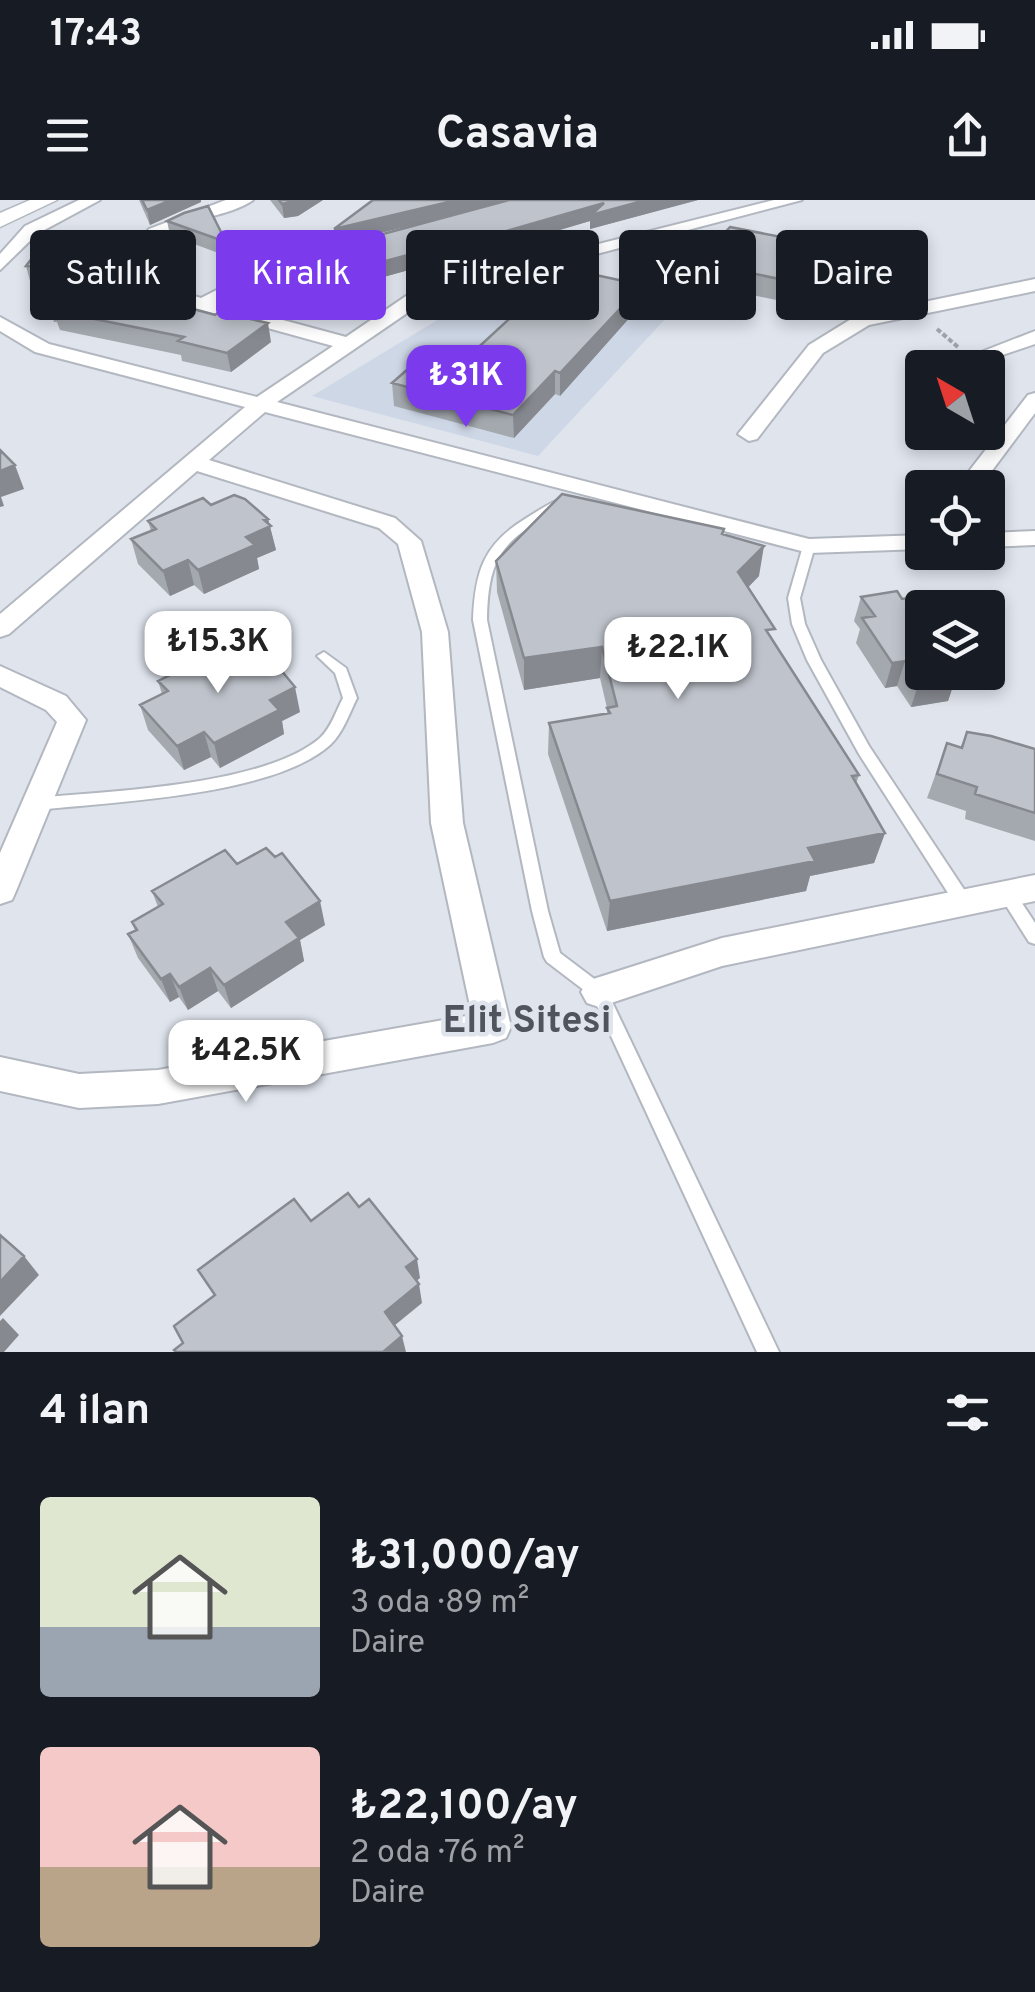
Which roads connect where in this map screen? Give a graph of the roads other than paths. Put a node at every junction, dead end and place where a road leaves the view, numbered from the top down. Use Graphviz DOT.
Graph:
graph roads {
  1 [pos="15,200"];
  2 [pos="47,200"];
  3 [pos="92,200"];
  4 [pos="245,200"];
  5 [pos="794,200"];
  6 [pos="0,206"];
  7 [pos="0,221"];
  8 [pos="0,265"];
  9 [pos="1035,285"];
  10 [pos="216,297"];
  11 [pos="203,304"];
  12 [pos="0,323"];
  13 [pos="1035,336"];
  14 [pos="348,344"];
  15 [pos="997,350"];
  16 [pos="1035,398"];
  17 [pos="261,404"];
  18 [pos="749,434"];
  19 [pos="192,462"];
  20 [pos="981,470"];
  21 [pos="653,506"];
  22 [pos="1035,538"];
  23 [pos="1005,539"];
  24 [pos="905,543"];
  25 [pos="809,546"];
  26 [pos="0,628"];
  27 [pos="324,656"];
  28 [pos="0,676"];
  29 [pos="36,804"];
  30 [pos="0,890"];
  31 [pos="1020,890"];
  32 [pos="963,902"];
  33 [pos="1035,937"];
  34 [pos="599,992"];
  35 [pos="0,1074"];
  36 [pos="768,1352"];
  1 -- 6 [label="street"];
  2 -- 7 [label="street"];
  3 -- 8 [label="street"];
  4 -- 11 [label="street"];
  5 -- 14 [label="street"];
  9 -- 18 [label="street"];
  10 -- 11 [label="street"];
  11 -- 14 [label="street"];
  12 -- 17 [label="street"];
  13 -- 15 [label="street"];
  14 -- 17 [label="street"];
  16 -- 20 [label="street"];
  17 -- 19 [label="street"];
  17 -- 21 [label="street"];
  19 -- 26 [label="street"];
  19 -- 35 [label="street"];
  21 -- 25 [label="street"];
  21 -- 34 [label="lane"];
  22 -- 23 [label="street"];
  24 -- 25 [label="street"];
  25 -- 32 [label="lane"];
  27 -- 29 [label="lane"];
  28 -- 29 [label="street"];
  29 -- 30 [label="street"];
  31 -- 32 [label="street"];
  31 -- 33 [label="lane"];
  32 -- 34 [label="street"];
  34 -- 36 [label="lane"];
}
